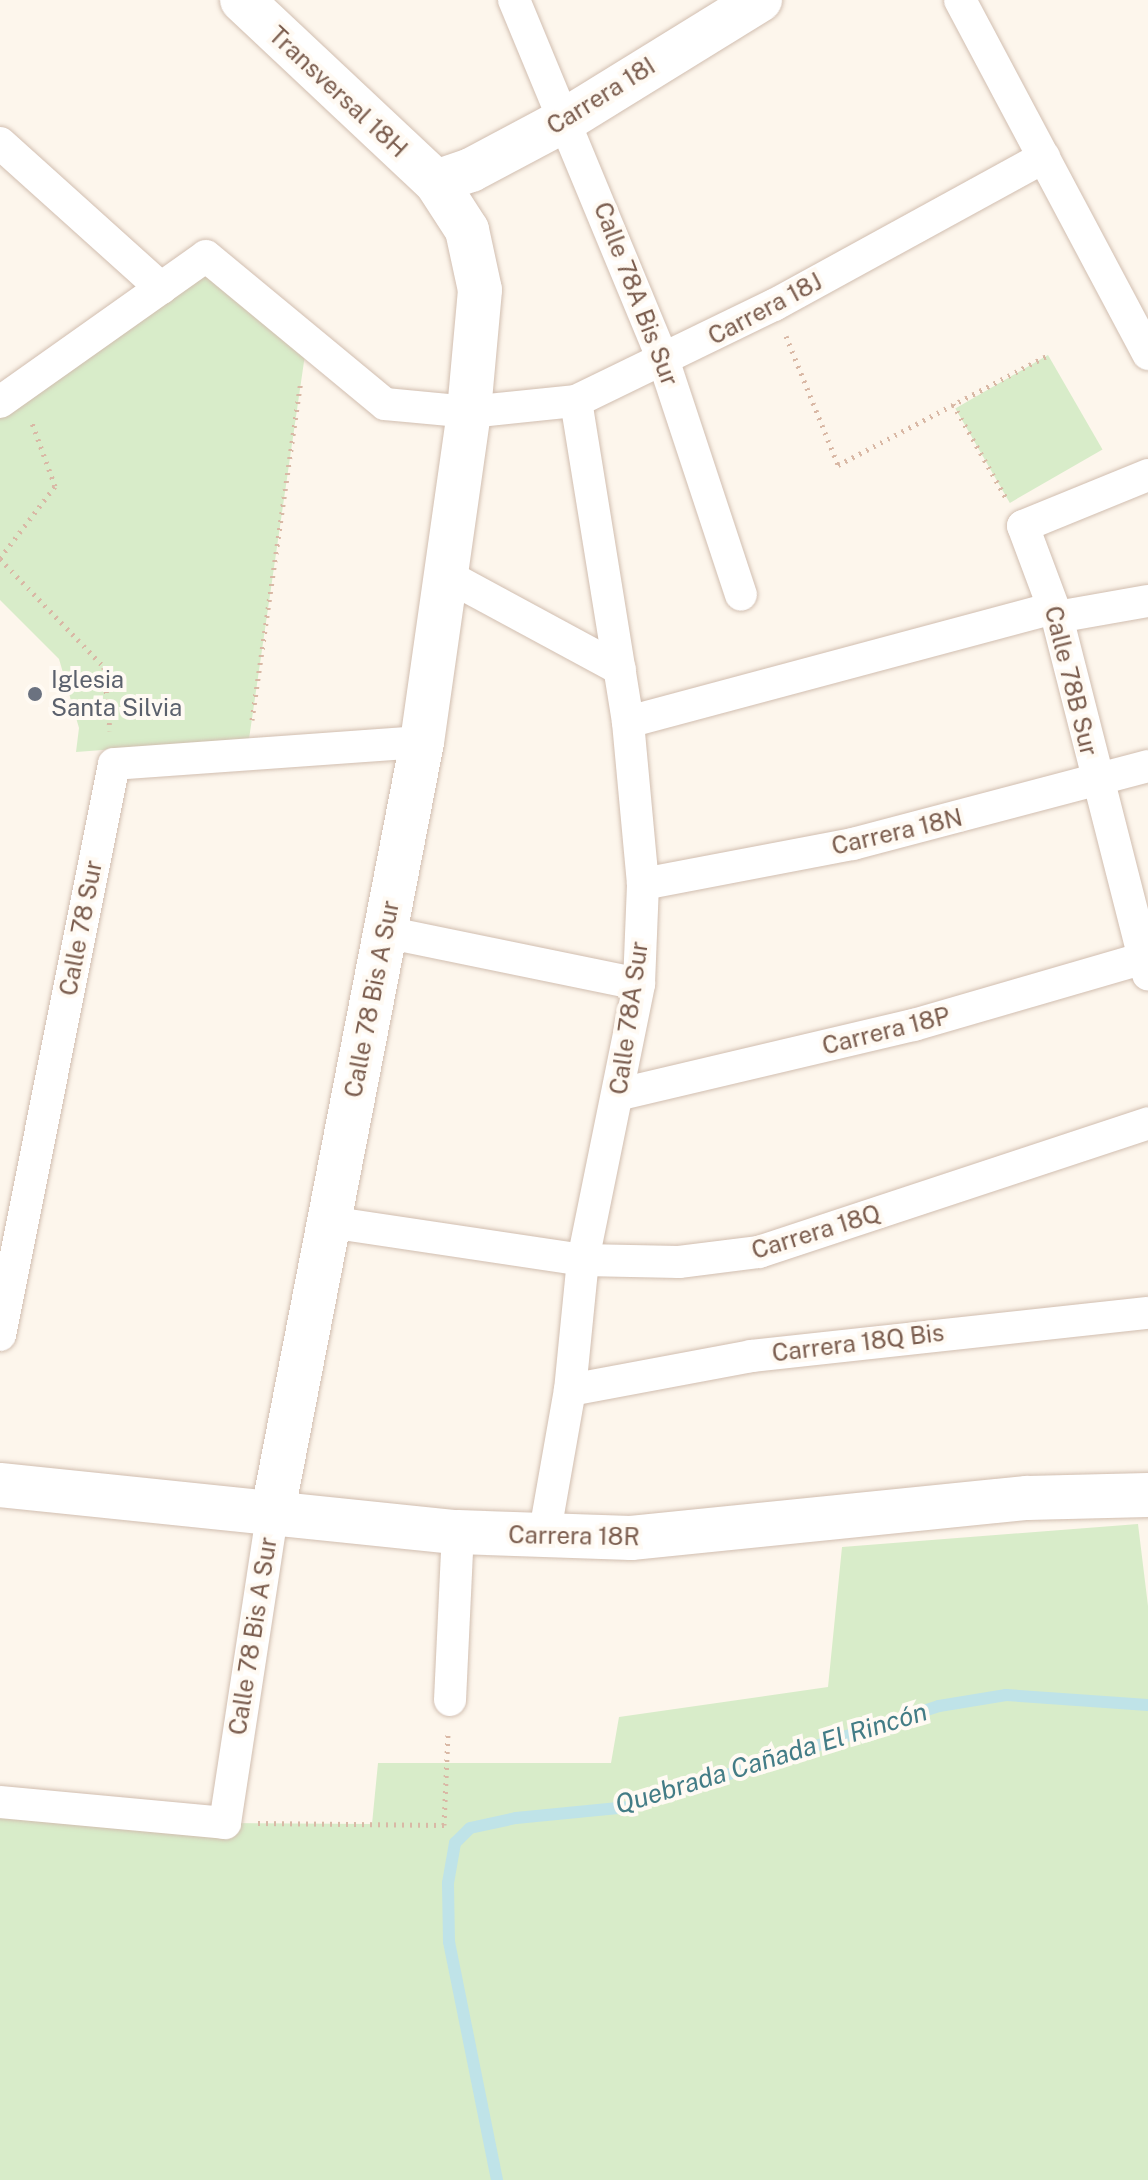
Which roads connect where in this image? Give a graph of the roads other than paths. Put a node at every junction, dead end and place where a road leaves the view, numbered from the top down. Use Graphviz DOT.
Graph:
graph roads {
  1 [pos="242,0"];
  2 [pos="514,0"];
  3 [pos="760,0"];
  4 [pos="960,0"];
  5 [pos="567,119"];
  6 [pos="0,143"];
  7 [pos="1044,157"];
  8 [pos="436,182"];
  9 [pos="161,288"];
  10 [pos="1139,314"];
  11 [pos="1148,354"];
  12 [pos="664,362"];
  13 [pos="7,387"];
  14 [pos="576,401"];
  15 [pos="469,412"];
  16 [pos="1148,475"];
  17 [pos="444,574"];
  18 [pos="741,595"];
  19 [pos="1148,601"];
  20 [pos="1055,612"];
  21 [pos="620,669"];
  22 [pos="628,722"];
  23 [pos="422,742"];
  24 [pos="1148,766"];
  25 [pos="1097,783"];
  26 [pos="643,884"];
  27 [pos="385,932"];
  28 [pos="1146,963"];
  29 [pos="639,984"];
  30 [pos="621,1094"];
  31 [pos="1148,1123"];
  32 [pos="329,1222"];
  33 [pos="583,1260"];
  34 [pos="1148,1313"];
  35 [pos="0,1335"];
  36 [pos="570,1390"];
  37 [pos="0,1485"];
  38 [pos="1148,1495"];
  39 [pos="272,1516"];
  40 [pos="458,1532"];
  41 [pos="544,1537"];
  42 [pos="450,1700"];
  43 [pos="0,1802"];
  1 -- 8 [label="street, Transversal 18H"];
  2 -- 5 [label="street, Calle 78A Bis Sur"];
  3 -- 5 [label="street, Carrera 18I"];
  4 -- 7 [label="street"];
  5 -- 8 [label="street, Carrera 18I"];
  5 -- 12 [label="street, Calle 78A Bis Sur"];
  6 -- 9 [label="street"];
  7 -- 10 [label="street"];
  7 -- 12 [label="street, Carrera 18J"];
  8 -- 15 [label="street, Calle 78 Bis A Sur"];
  9 -- 13 [label="street"];
  9 -- 15 [label="street, Carrera 18J"];
  10 -- 11 [label="street"];
  12 -- 14 [label="street, Carrera 18J"];
  12 -- 18 [label="street, Calle 78A Bis Sur"];
  14 -- 15 [label="street, Carrera 18J"];
  14 -- 21 [label="street, Calle 78A Sur"];
  15 -- 17 [label="street, Calle 78 Bis A Sur"];
  16 -- 20 [label="street, Calle 78B Sur"];
  17 -- 21 [label="street"];
  17 -- 23 [label="street, Calle 78 Bis A Sur"];
  19 -- 20 [label="street"];
  20 -- 22 [label="street"];
  20 -- 25 [label="street, Calle 78B Sur"];
  21 -- 22 [label="street, Calle 78A Sur"];
  22 -- 26 [label="street, Calle 78A Sur"];
  23 -- 27 [label="street, Calle 78 Bis A Sur"];
  23 -- 35 [label="street, Calle 78 Sur"];
  24 -- 25 [label="street, Carrera 18N"];
  25 -- 26 [label="street, Carrera 18N"];
  25 -- 28 [label="street, Calle 78B Sur"];
  26 -- 29 [label="street, Calle 78A Sur"];
  27 -- 29 [label="street"];
  27 -- 32 [label="street, Calle 78 Bis A Sur"];
  28 -- 30 [label="street, Carrera 18P"];
  29 -- 30 [label="street, Calle 78A Sur"];
  30 -- 33 [label="street, Calle 78A Sur"];
  31 -- 33 [label="street, Carrera 18Q"];
  32 -- 33 [label="street, Carrera 18Q"];
  32 -- 39 [label="street, Calle 78 Bis A Sur"];
  33 -- 36 [label="street, Calle 78A Sur"];
  34 -- 36 [label="street, Carrera 18Q Bis"];
  36 -- 41 [label="street, Calle 78A Sur"];
  37 -- 39 [label="street, Carrera 18R"];
  38 -- 41 [label="street, Carrera 18R"];
  39 -- 40 [label="street, Carrera 18R"];
  39 -- 43 [label="street, Calle 78 Bis A Sur"];
  40 -- 41 [label="street, Carrera 18R"];
  40 -- 42 [label="street"];
}
